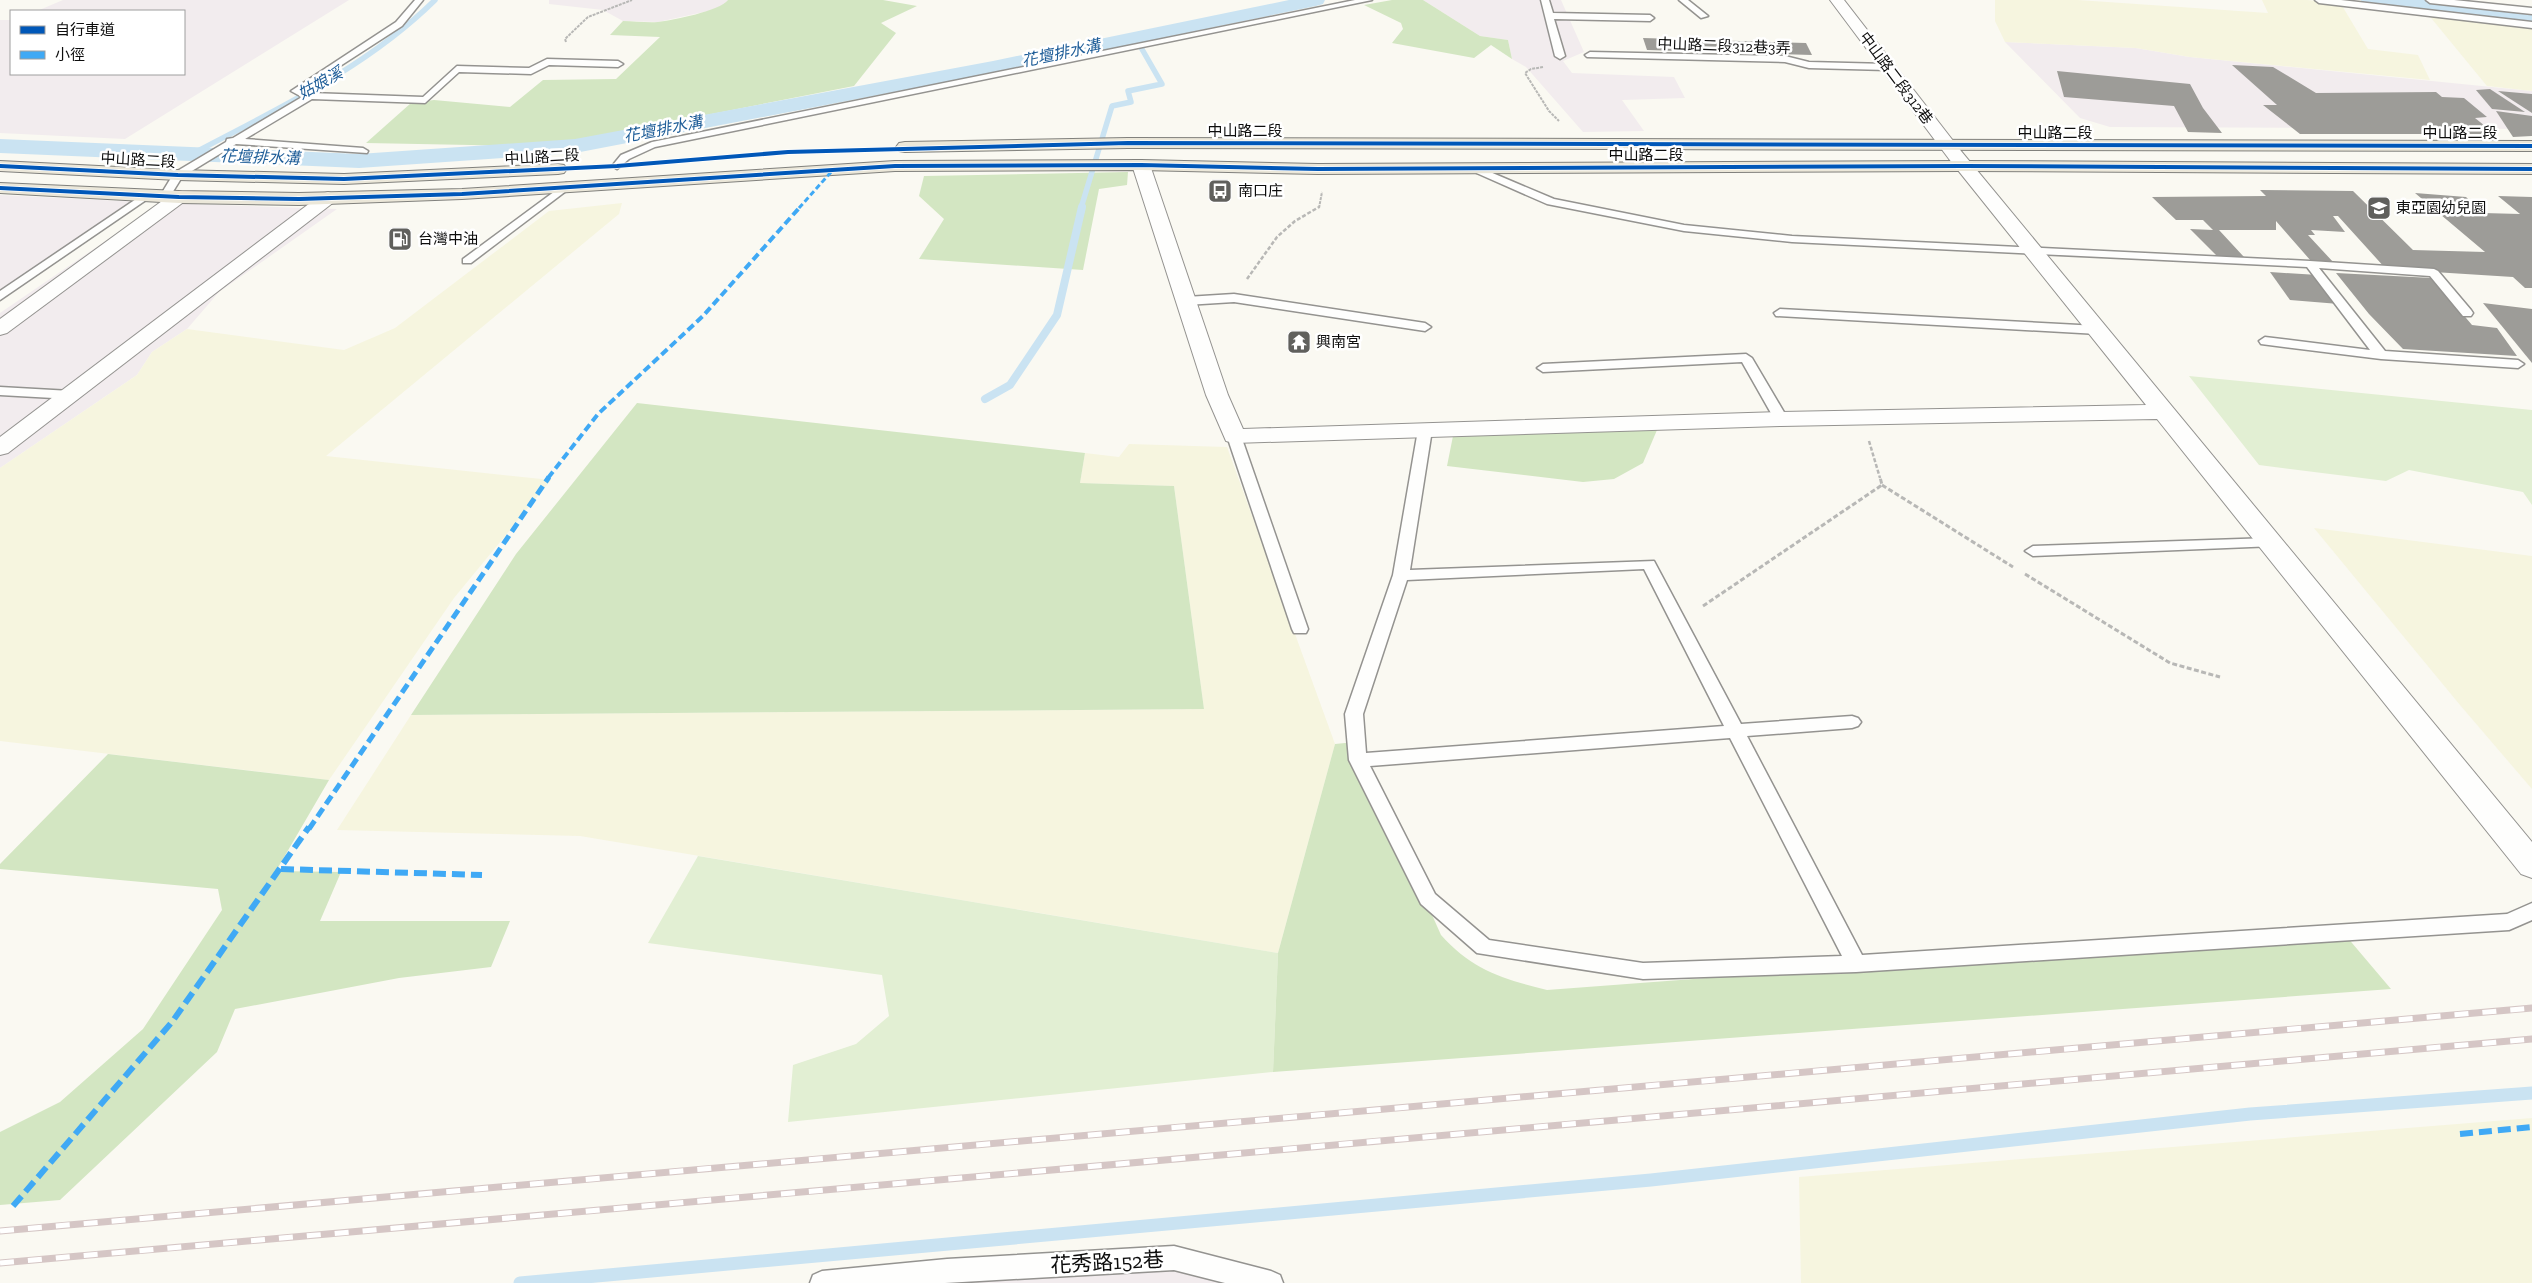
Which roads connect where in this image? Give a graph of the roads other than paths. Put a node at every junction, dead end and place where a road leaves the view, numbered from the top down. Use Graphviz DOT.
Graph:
graph roads {
  1 [pos="419,0"];
  2 [pos="1368,0"];
  3 [pos="1545,0"];
  4 [pos="1683,0"];
  5 [pos="1837,0"];
  6 [pos="2319,0"];
  7 [pos="2430,0"];
  8 [pos="2532,11"];
  9 [pos="1549,16"];
  10 [pos="1704,16"];
  11 [pos="1650,18"];
  12 [pos="2532,25"];
  13 [pos="1590,55"];
  14 [pos="1560,56"];
  15 [pos="618,64"];
  16 [pos="1887,67"];
  17 [pos="310,96"];
  18 [pos="231,141"];
  19 [pos="1307,144"];
  20 [pos="2532,146"];
  21 [pos="363,151"];
  22 [pos="1955,155"];
  23 [pos="1130,165"];
  24 [pos="0,166"];
  25 [pos="618,166"];
  26 [pos="1476,168"];
  27 [pos="1318,169"];
  28 [pos="2532,169"];
  29 [pos="178,175"];
  30 [pos="566,186"];
  31 [pos="0,188"];
  32 [pos="144,196"];
  33 [pos="172,197"];
  34 [pos="328,198"];
  35 [pos="2034,250"];
  36 [pos="467,261"];
  37 [pos="2310,264"];
  38 [pos="0,296"];
  39 [pos="1186,301"];
  40 [pos="1780,313"];
  41 [pos="2467,313"];
  42 [pos="1426,327"];
  43 [pos="0,328"];
  44 [pos="2098,330"];
  45 [pos="2265,341"];
  46 [pos="2381,355"];
  47 [pos="2518,364"];
  48 [pos="1543,368"];
  49 [pos="0,390"];
  50 [pos="71,395"];
  51 [pos="2164,412"];
  52 [pos="1781,419"];
  53 [pos="1424,430"];
  54 [pos="1234,436"];
  55 [pos="0,448"];
  56 [pos="2270,543"];
  57 [pos="2033,551"];
  58 [pos="1401,575"];
  59 [pos="1300,629"];
  60 [pos="1852,722"];
  61 [pos="1736,731"];
  62 [pos="1358,760"];
  63 [pos="2532,865"];
  64 [pos="2532,910"];
  65 [pos="1856,964"];
  66 [pos="822,1283"];
  67 [pos="1270,1283"];
  1 -- 17 [label="lane"];
  2 -- 25 [label="lane"];
  3 -- 9 [label="lane"];
  4 -- 10 [label="lane"];
  5 -- 16 [label="street, 中山路二段312巷"];
  6 -- 12 [label="lane"];
  7 -- 8 [label="lane"];
  9 -- 11 [label="lane"];
  9 -- 14 [label="lane"];
  13 -- 16 [label="lane, 中山路二段312巷3弄"];
  15 -- 17 [label="lane"];
  16 -- 22 [label="street, 中山路二段312巷"];
  17 -- 18 [label="lane"];
  18 -- 21 [label="lane"];
  18 -- 29 [label="lane"];
  19 -- 22 [label="main road, 中山路二段"];
  19 -- 25 [label="main road, 中山路二段"];
  19 -- 27 [label="main road"];
  20 -- 22 [label="main road, 中山路二段"];
  22 -- 26 [label="main road, 中山路二段"];
  22 -- 28 [label="main road, 中山路二段"];
  22 -- 35 [label="street, 中山路二段312巷"];
  23 -- 27 [label="main road, 中山路二段"];
  23 -- 30 [label="main road, 中山路二段"];
  23 -- 39 [label="street"];
  24 -- 29 [label="main road, 中山路二段"];
  25 -- 29 [label="main road, 中山路二段"];
  26 -- 27 [label="main road, 中山路二段"];
  26 -- 35 [label="lane"];
  29 -- 33 [label="lane"];
  30 -- 34 [label="main road, 中山路二段"];
  30 -- 36 [label="lane"];
  31 -- 32 [label="main road, 中山路二段"];
  32 -- 33 [label="main road, 中山路二段"];
  32 -- 38 [label="lane"];
  33 -- 34 [label="main road, 中山路二段"];
  33 -- 43 [label="street"];
  34 -- 50 [label="street"];
  35 -- 37 [label="lane"];
  35 -- 44 [label="street, 中山路二段312巷"];
  37 -- 41 [label="lane"];
  37 -- 46 [label="lane"];
  39 -- 42 [label="lane"];
  39 -- 54 [label="street"];
  40 -- 44 [label="lane"];
  44 -- 51 [label="street, 中山路二段312巷"];
  45 -- 46 [label="lane"];
  46 -- 47 [label="lane"];
  48 -- 52 [label="lane"];
  49 -- 50 [label="lane"];
  50 -- 55 [label="street"];
  51 -- 52 [label="street"];
  51 -- 56 [label="street, 中山路二段312巷"];
  52 -- 53 [label="street"];
  53 -- 54 [label="street"];
  53 -- 58 [label="lane"];
  54 -- 59 [label="lane"];
  56 -- 57 [label="lane"];
  56 -- 63 [label="street, 中山路二段312巷"];
  58 -- 61 [label="lane"];
  58 -- 62 [label="lane"];
  60 -- 61 [label="lane"];
  61 -- 62 [label="lane"];
  61 -- 65 [label="lane"];
  62 -- 65 [label="lane"];
  64 -- 65 [label="lane"];
  66 -- 67 [label="lane, 花秀路152巷"];
}
